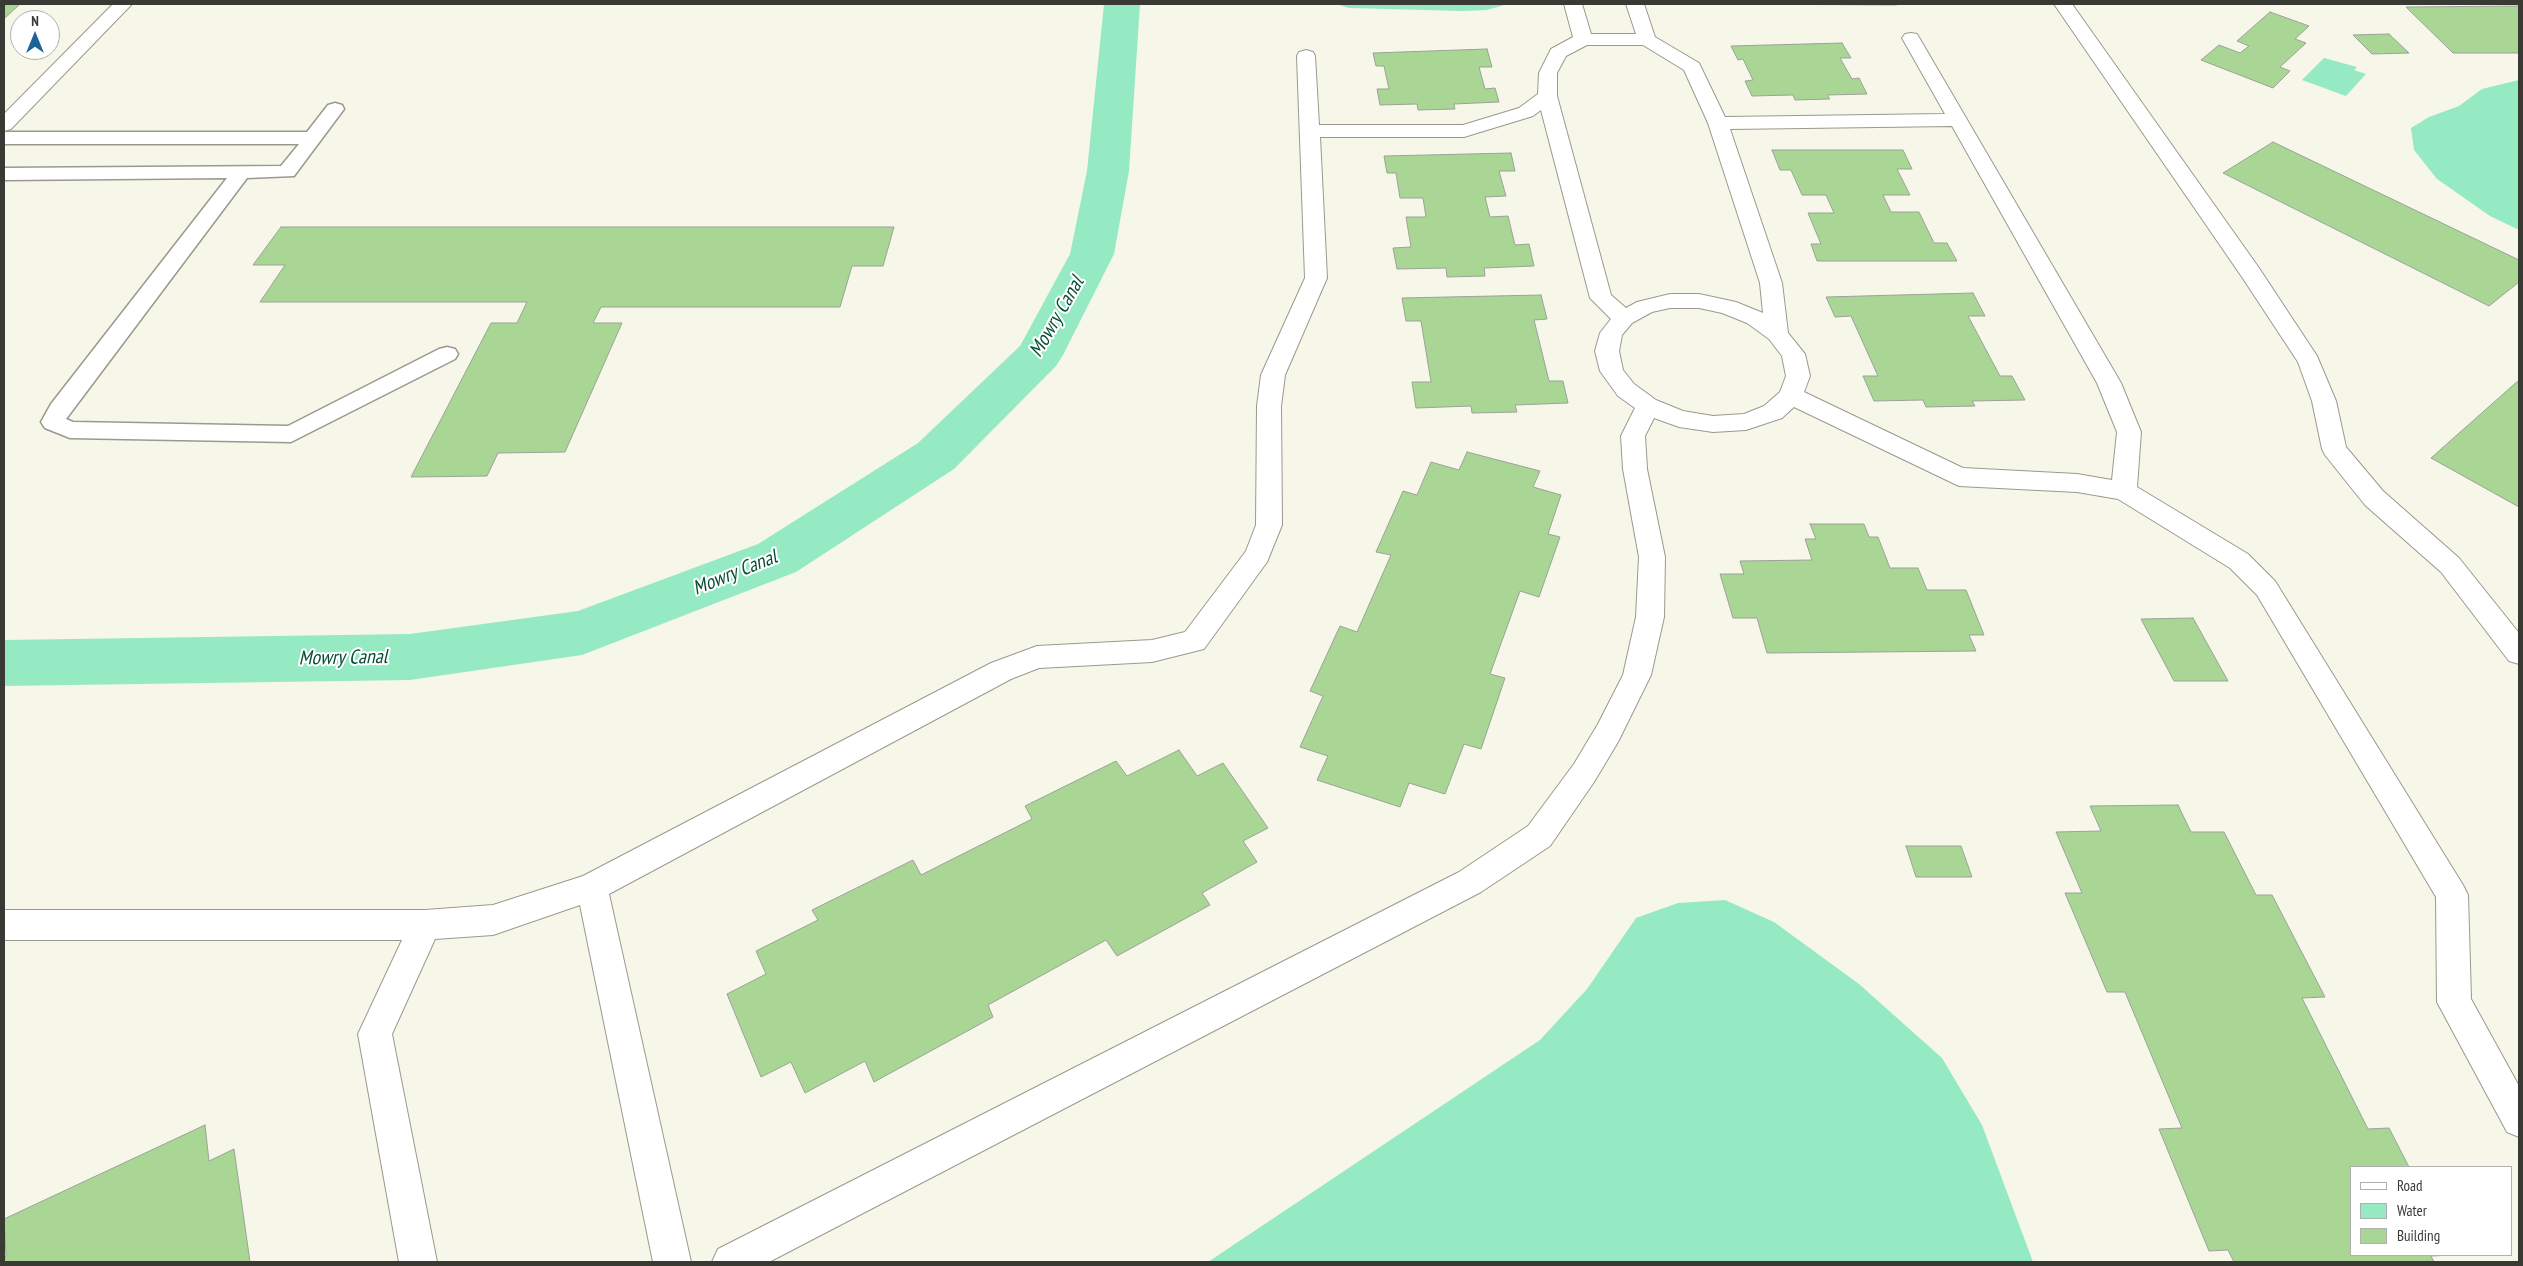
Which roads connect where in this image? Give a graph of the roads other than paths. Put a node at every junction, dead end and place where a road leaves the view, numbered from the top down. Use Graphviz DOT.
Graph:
graph roads {
  1 [pos="123,4"];
  2 [pos="1573,4"];
  3 [pos="1635,4"];
  4 [pos="2063,4"];
  5 [pos="1911,38"];
  6 [pos="1583,39"];
  7 [pos="1648,40"];
  8 [pos="1306,56"];
  9 [pos="1547,96"];
  10 [pos="335,109"];
  11 [pos="1959,120"];
  12 [pos="1718,122"];
  13 [pos="4,125"];
  14 [pos="1310,131"];
  15 [pos="4,138"];
  16 [pos="313,138"];
  17 [pos="242,173"];
  18 [pos="4,174"];
  19 [pos="1624,318"];
  20 [pos="1777,334"];
  21 [pos="447,354"];
  22 [pos="1791,396"];
  23 [pos="1648,406"];
  24 [pos="2124,491"];
  25 [pos="2519,653"];
  26 [pos="592,887"];
  27 [pos="4,925"];
  28 [pos="424,925"];
  29 [pos="2519,1120"];
  30 [pos="418,1262"];
  31 [pos="672,1262"];
  32 [pos="731,1262"];
  1 -- 13 [label="street"];
  2 -- 6 [label="street"];
  3 -- 7 [label="street"];
  4 -- 25 [label="street"];
  5 -- 11 [label="street"];
  6 -- 7 [label="street"];
  6 -- 9 [label="street"];
  7 -- 12 [label="street"];
  8 -- 14 [label="street"];
  9 -- 14 [label="street"];
  9 -- 19 [label="street"];
  10 -- 16 [label="lane"];
  11 -- 12 [label="street"];
  11 -- 24 [label="street"];
  12 -- 20 [label="street"];
  14 -- 26 [label="street"];
  15 -- 16 [label="lane"];
  16 -- 17 [label="lane"];
  17 -- 18 [label="lane"];
  17 -- 21 [label="lane"];
  19 -- 20 [label="street"];
  19 -- 23 [label="street"];
  20 -- 22 [label="street"];
  22 -- 23 [label="street"];
  22 -- 24 [label="street"];
  23 -- 32 [label="street"];
  24 -- 29 [label="street"];
  26 -- 28 [label="street"];
  26 -- 31 [label="street"];
  27 -- 28 [label="street"];
  28 -- 30 [label="street"];
}
